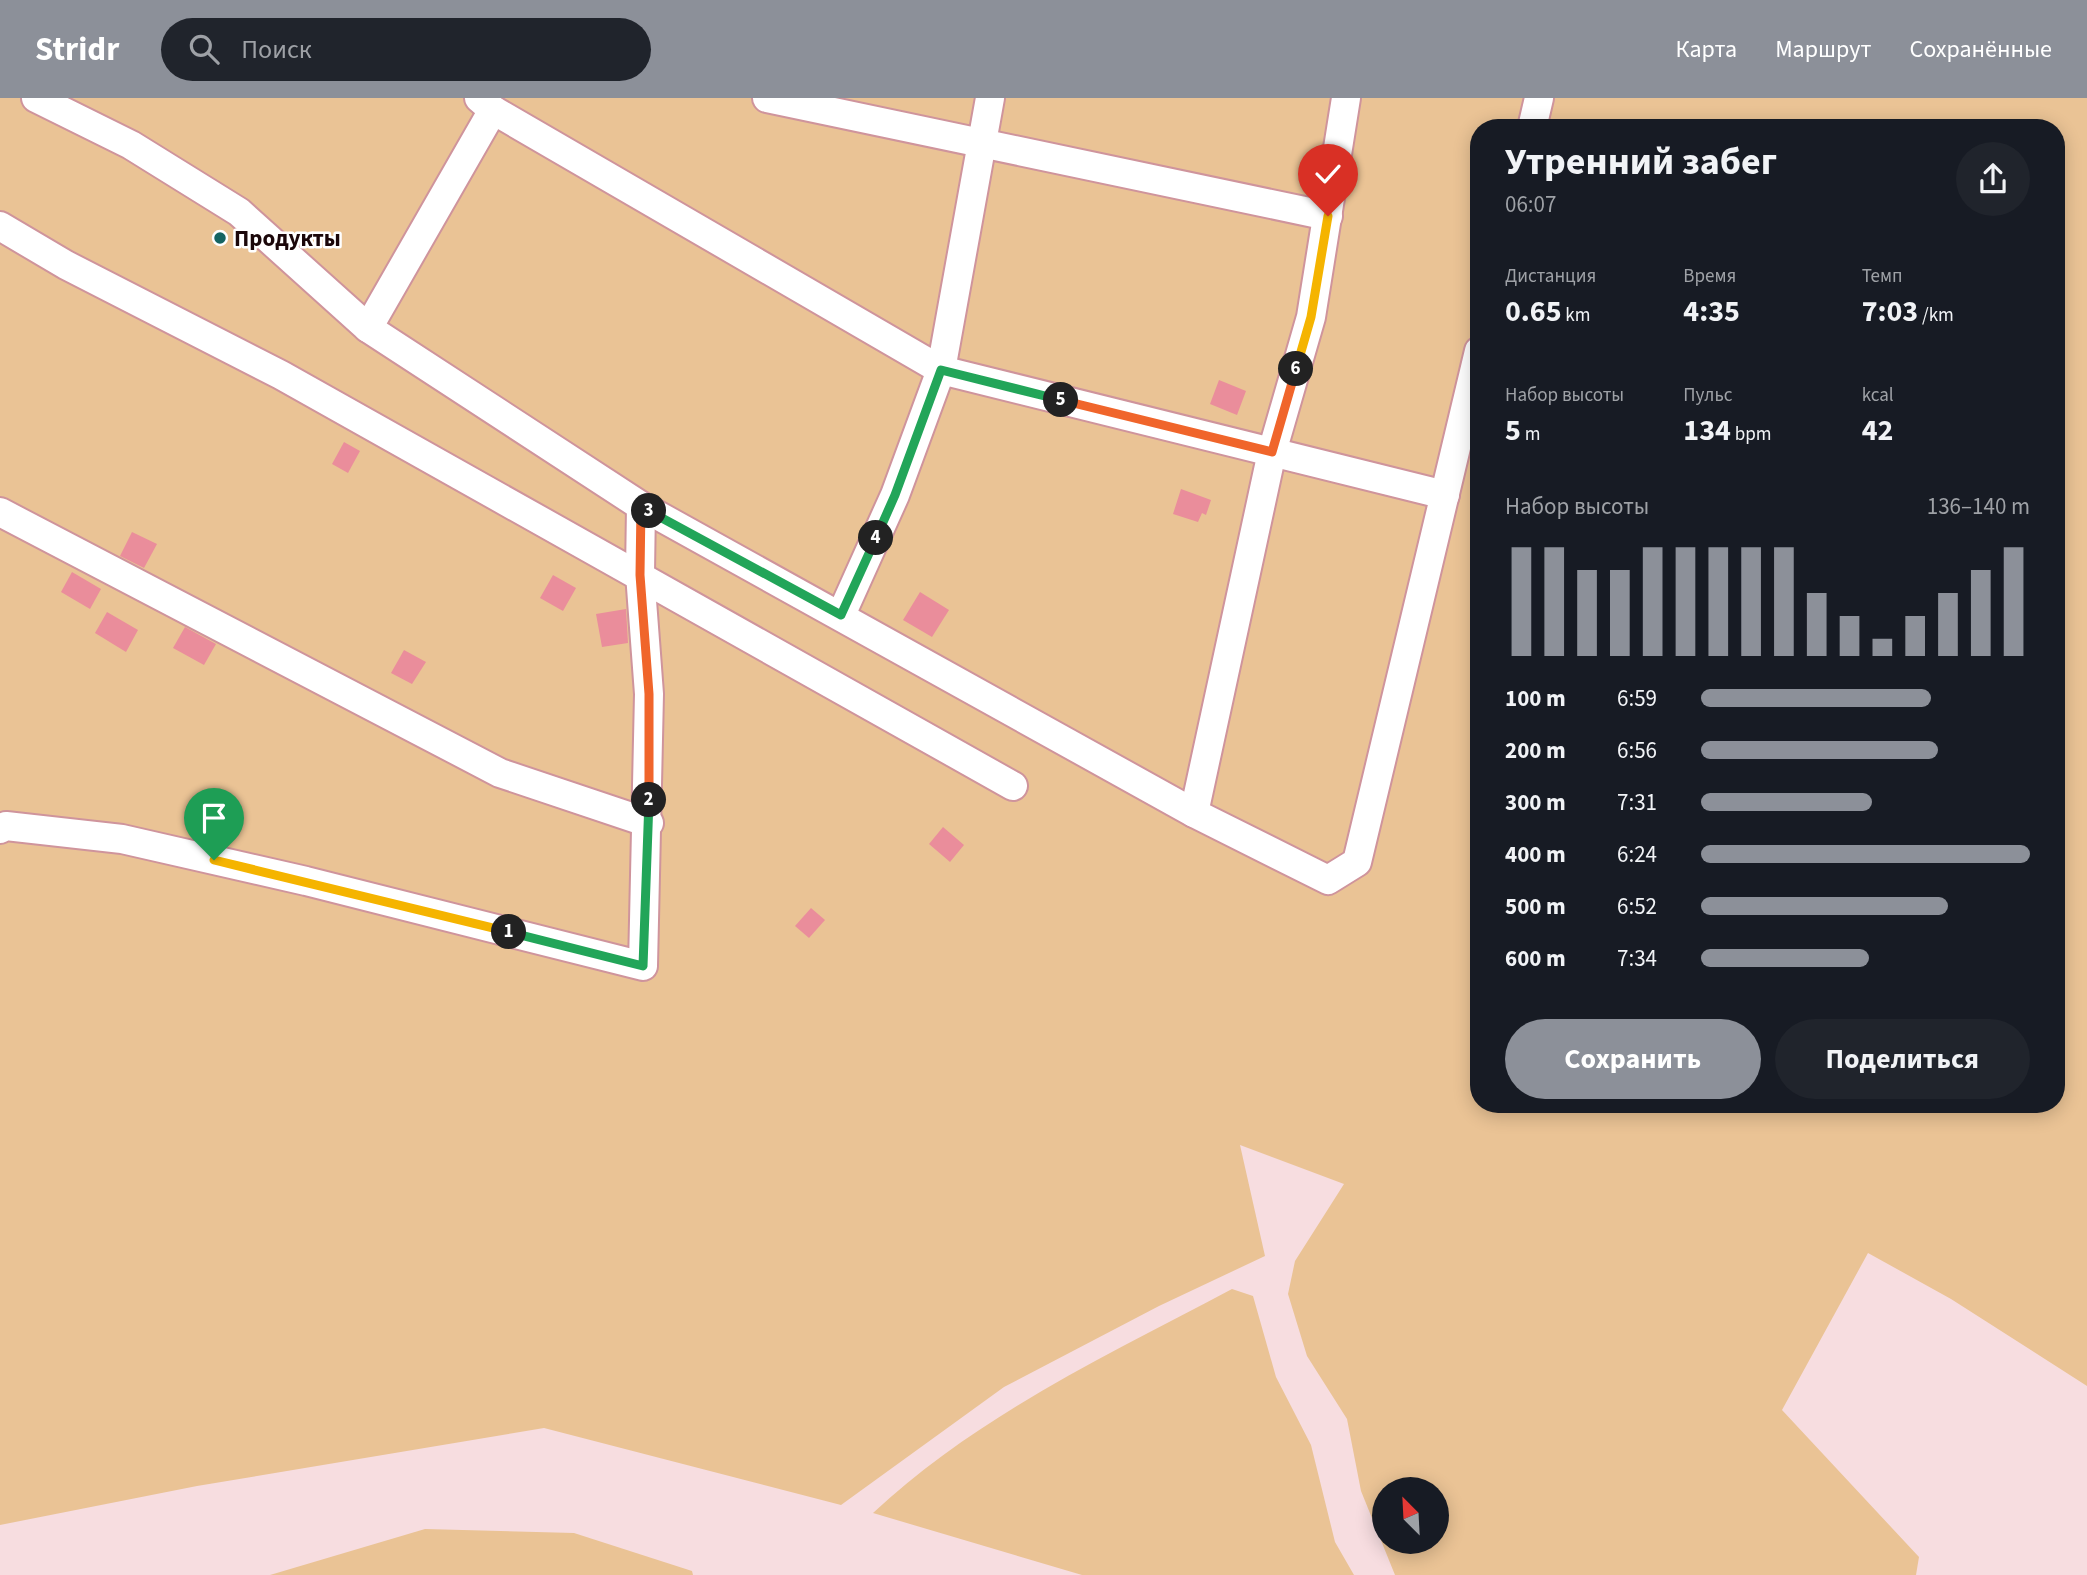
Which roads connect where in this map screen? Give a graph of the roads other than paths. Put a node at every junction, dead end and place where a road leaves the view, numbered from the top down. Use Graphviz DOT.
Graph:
graph roads {
  1 [pos="36,98"];
  2 [pos="767,98"];
  3 [pos="990,98"];
  4 [pos="1346,98"];
  5 [pos="1539,98"];
  6 [pos="486,104"];
  7 [pos="1534,119"];
  8 [pos="982,141"];
  9 [pos="1328,216"];
  10 [pos="0,226"];
  11 [pos="368,328"];
  12 [pos="941,370"];
  13 [pos="1470,389"];
  14 [pos="1272,452"];
  15 [pos="1445,495"];
  16 [pos="641,506"];
  17 [pos="0,512"];
  18 [pos="640,575"];
  19 [pos="841,615"];
  20 [pos="1013,786"];
  21 [pos="1194,813"];
  22 [pos="649,823"];
  23 [pos="0,829"];
  1 -- 11 [label="street"];
  2 -- 8 [label="street"];
  3 -- 8 [label="street"];
  4 -- 9 [label="street"];
  5 -- 7 [label="street"];
  6 -- 11 [label="street"];
  6 -- 12 [label="street"];
  8 -- 9 [label="street"];
  8 -- 12 [label="street"];
  9 -- 14 [label="street"];
  10 -- 18 [label="street"];
  11 -- 16 [label="street"];
  12 -- 14 [label="street"];
  12 -- 19 [label="street"];
  13 -- 15 [label="street"];
  14 -- 15 [label="street"];
  14 -- 21 [label="street"];
  15 -- 21 [label="street"];
  16 -- 18 [label="street"];
  16 -- 19 [label="street"];
  17 -- 22 [label="street"];
  18 -- 20 [label="street"];
  18 -- 22 [label="street"];
  19 -- 21 [label="street"];
  22 -- 23 [label="street"];
}
